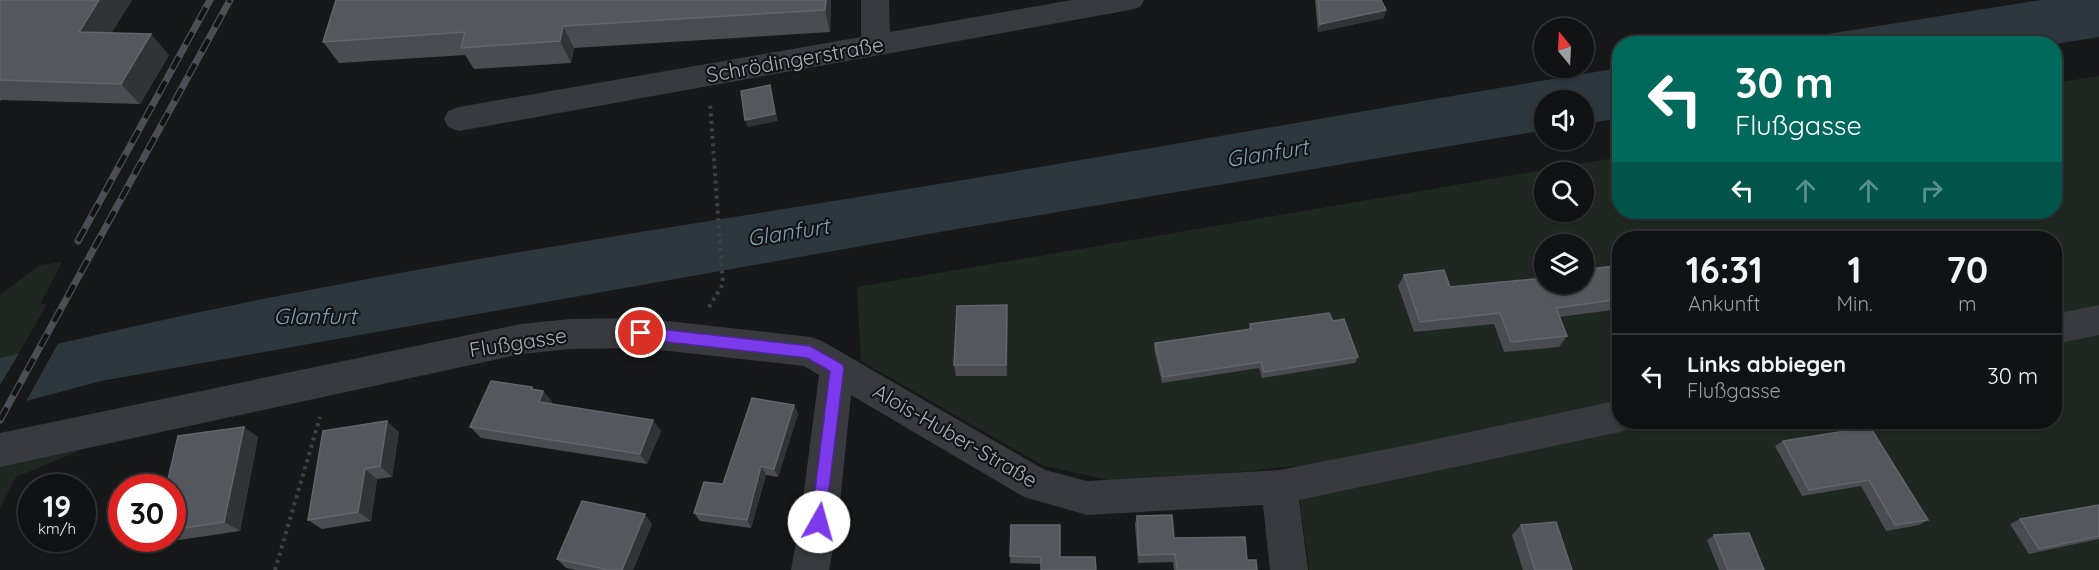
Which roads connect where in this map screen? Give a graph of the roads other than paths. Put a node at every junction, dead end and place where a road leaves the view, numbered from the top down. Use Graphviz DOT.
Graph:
graph roads {
  1 [pos="875,0"];
  2 [pos="1130,0"];
  3 [pos="876,45"];
  4 [pos="459,119"];
  5 [pos="2099,320"];
  6 [pos="2062,328"];
  7 [pos="837,368"];
  8 [pos="1612,418"];
  9 [pos="0,450"];
  10 [pos="1279,487"];
  11 [pos="810,570"];
  12 [pos="1289,570"];
  1 -- 3 [label="street"];
  2 -- 3 [label="street, Schrödingerstraße"];
  3 -- 4 [label="street, Schrödingerstraße"];
  5 -- 6 [label="street"];
  7 -- 9 [label="street, Flußgasse"];
  7 -- 10 [label="street, Alois-Huber-Straße"];
  7 -- 11 [label="street"];
  8 -- 10 [label="street, Alois-Huber-Straße"];
  10 -- 12 [label="street"];
}
